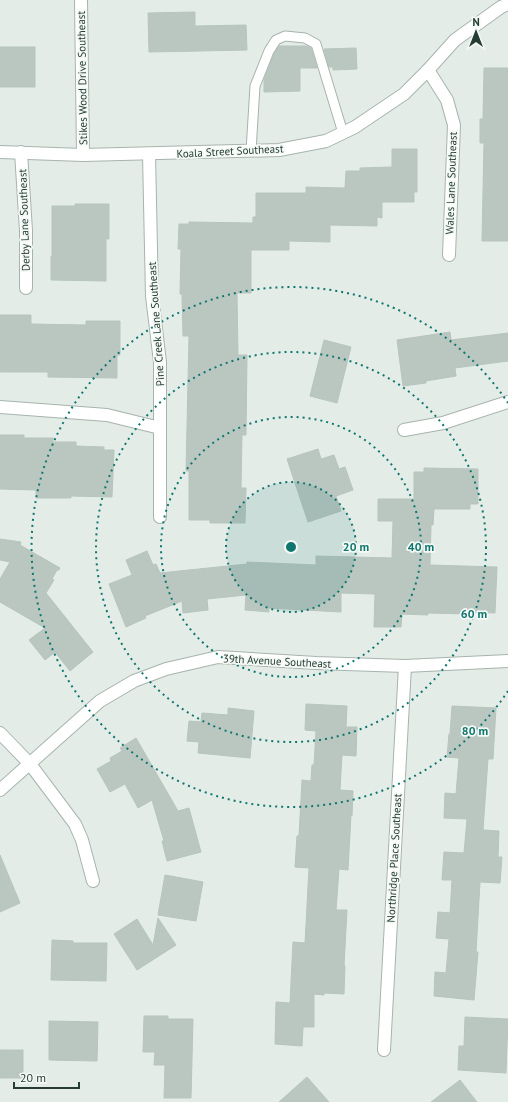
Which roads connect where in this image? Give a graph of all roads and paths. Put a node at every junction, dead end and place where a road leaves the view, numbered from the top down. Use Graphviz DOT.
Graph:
graph roads {
  1 [pos="81,0"];
  2 [pos="508,4"];
  3 [pos="428,70"];
  4 [pos="344,133"];
  5 [pos="251,151"];
  6 [pos="0,152"];
  7 [pos="21,152"];
  8 [pos="149,154"];
  9 [pos="83,156"];
  10 [pos="449,255"];
  11 [pos="26,288"];
  12 [pos="508,402"];
  13 [pos="0,407"];
  14 [pos="160,428"];
  15 [pos="404,430"];
  16 [pos="160,518"];
  17 [pos="508,661"];
  18 [pos="405,666"];
  19 [pos="0,733"];
  20 [pos="30,764"];
  21 [pos="0,790"];
  22 [pos="93,881"];
  23 [pos="384,1050"];
  1 -- 9 [label="street, Stikes Wood Drive Southeast"];
  2 -- 3 [label="street, Koala Street Southeast"];
  3 -- 4 [label="street, Koala Street Southeast"];
  3 -- 10 [label="street, Wales Lane Southeast"];
  4 -- 5 [label="street, Koala Street Southeast"];
  4 -- 5 [label="lane"];
  5 -- 8 [label="street, Koala Street Southeast"];
  6 -- 7 [label="street, Koala Street Southeast"];
  7 -- 9 [label="street, Koala Street Southeast"];
  7 -- 11 [label="street, Derby Lane Southeast"];
  8 -- 9 [label="street, Koala Street Southeast"];
  8 -- 14 [label="street, Pine Creek Lane Southeast"];
  12 -- 15 [label="street"];
  13 -- 14 [label="street"];
  14 -- 16 [label="street, Pine Creek Lane Southeast"];
  17 -- 18 [label="street, 39th Avenue Southeast"];
  18 -- 20 [label="street, 39th Avenue Southeast"];
  18 -- 23 [label="street, Northridge Place Southeast"];
  19 -- 20 [label="street"];
  20 -- 21 [label="street"];
  20 -- 22 [label="street"];
}
